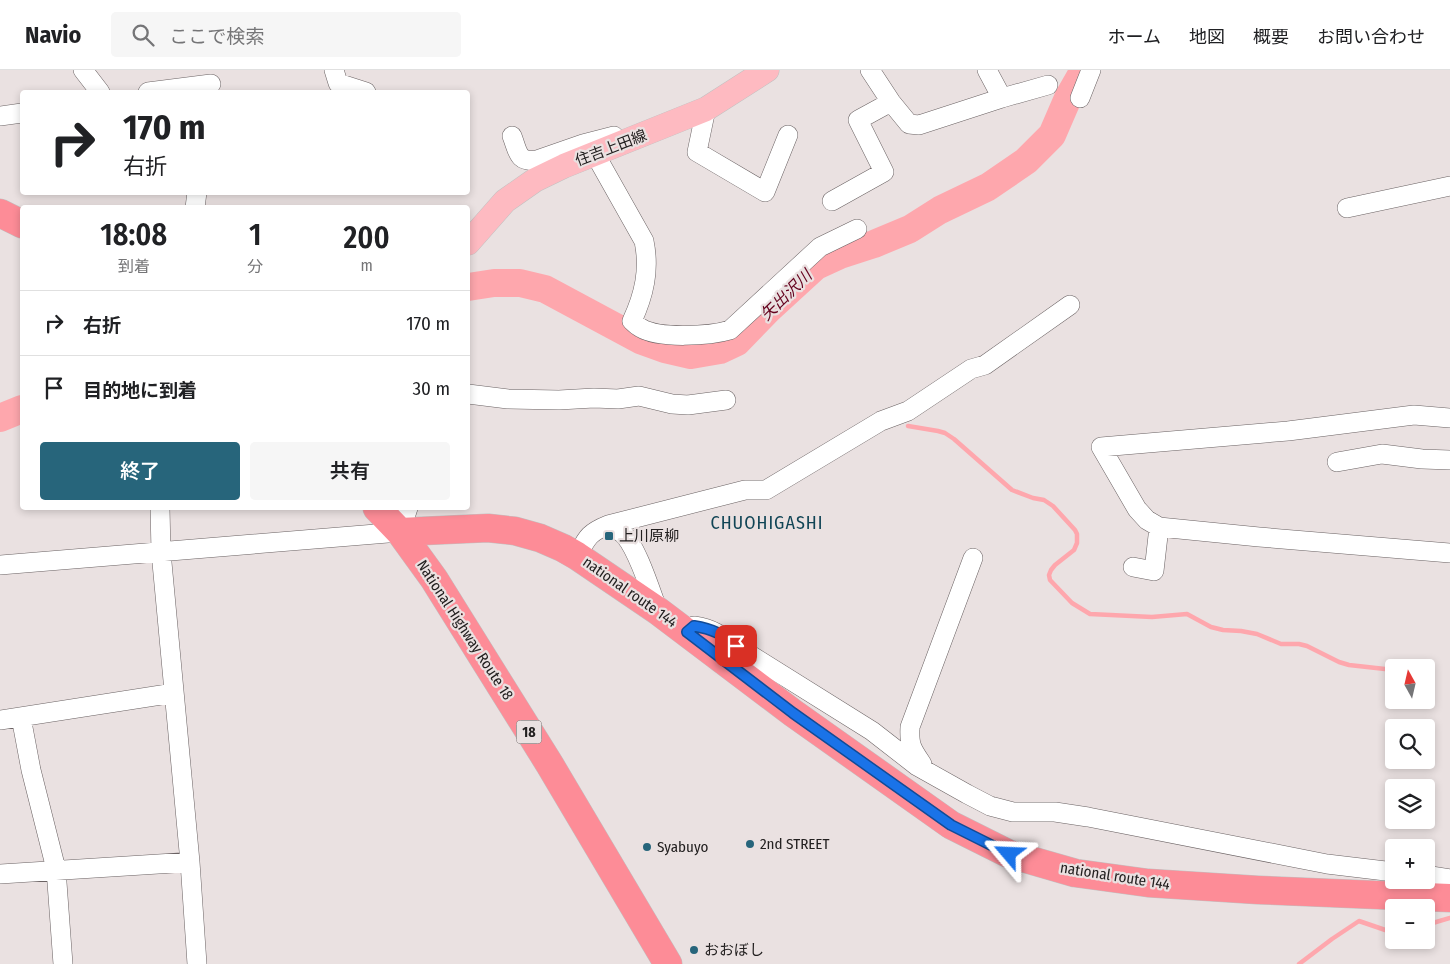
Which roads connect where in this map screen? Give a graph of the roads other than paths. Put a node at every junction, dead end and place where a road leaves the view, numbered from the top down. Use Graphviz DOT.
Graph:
graph roads {
  1 [pos="83,70"];
  2 [pos="334,70"];
  3 [pos="767,70"];
  4 [pos="870,70"];
  5 [pos="987,70"];
  6 [pos="1091,70"];
  7 [pos="212,82"];
  8 [pos="1048,85"];
  9 [pos="98,90"];
  10 [pos="161,90"];
  11 [pos="360,90"];
  12 [pos="1002,98"];
  13 [pos="1080,98"];
  14 [pos="891,102"];
  15 [pos="706,109"];
  16 [pos="20,114"];
  17 [pos="0,116"];
  18 [pos="788,135"];
  19 [pos="512,136"];
  20 [pos="636,138"];
  21 [pos="546,157"];
  22 [pos="588,157"];
  23 [pos="1450,186"];
  24 [pos="832,201"];
  25 [pos="1347,208"];
  26 [pos="0,213"];
  27 [pos="20,223"];
  28 [pos="857,229"];
  29 [pos="470,242"];
  30 [pos="1070,305"];
  31 [pos="470,394"];
  32 [pos="726,400"];
  33 [pos="1450,418"];
  34 [pos="1450,460"];
  35 [pos="1337,462"];
  36 [pos="160,510"];
  37 [pos="382,510"];
  38 [pos="404,520"];
  39 [pos="608,526"];
  40 [pos="1158,527"];
  41 [pos="161,552"];
  42 [pos="1450,554"];
  43 [pos="577,556"];
  44 [pos="973,558"];
  45 [pos="0,565"];
  46 [pos="1133,567"];
  47 [pos="658,610"];
  48 [pos="687,632"];
  49 [pos="174,693"];
  50 [pos="21,717"];
  51 [pos="0,720"];
  52 [pos="927,771"];
  53 [pos="190,862"];
  54 [pos="56,869"];
  55 [pos="1385,871"];
  56 [pos="0,874"];
  57 [pos="1435,876"];
  58 [pos="1450,879"];
  59 [pos="1450,898"];
  60 [pos="63,964"];
  61 [pos="197,964"];
  62 [pos="668,964"];
  1 -- 9 [label="street"];
  2 -- 11 [label="street"];
  3 -- 15 [label="main road, 住吉上田線"];
  4 -- 14 [label="street"];
  5 -- 12 [label="street"];
  6 -- 13 [label="street"];
  7 -- 10 [label="street"];
  8 -- 12 [label="street"];
  12 -- 14 [label="street"];
  14 -- 24 [label="street"];
  15 -- 18 [label="street"];
  15 -- 20 [label="main road, 住吉上田線"];
  16 -- 17 [label="street"];
  19 -- 21 [label="street"];
  20 -- 21 [label="street"];
  20 -- 22 [label="main road, 住吉上田線"];
  21 -- 22 [label="street"];
  22 -- 28 [label="street"];
  22 -- 29 [label="main road, 住吉上田線"];
  23 -- 25 [label="street"];
  26 -- 27 [label="highway"];
  30 -- 39 [label="street"];
  31 -- 32 [label="street"];
  33 -- 40 [label="street"];
  34 -- 35 [label="street"];
  36 -- 41 [label="street"];
  37 -- 38 [label="highway, National Highway Route 18 / 18"];
  38 -- 41 [label="street"];
  38 -- 43 [label="highway, national route 144"];
  38 -- 62 [label="highway, National Highway Route 18 / 18"];
  39 -- 43 [label="street"];
  39 -- 47 [label="street"];
  40 -- 42 [label="street"];
  40 -- 46 [label="street"];
  41 -- 45 [label="street"];
  41 -- 49 [label="street"];
  43 -- 47 [label="highway, national route 144"];
  44 -- 52 [label="street"];
  47 -- 48 [label="highway, national route 144"];
  48 -- 52 [label="street"];
  48 -- 59 [label="highway, national route 144"];
  49 -- 50 [label="street"];
  49 -- 53 [label="street"];
  50 -- 51 [label="street"];
  50 -- 54 [label="street"];
  52 -- 55 [label="street"];
  53 -- 54 [label="street"];
  53 -- 61 [label="street"];
  54 -- 56 [label="street"];
  54 -- 60 [label="street"];
  57 -- 58 [label="street"];
}
